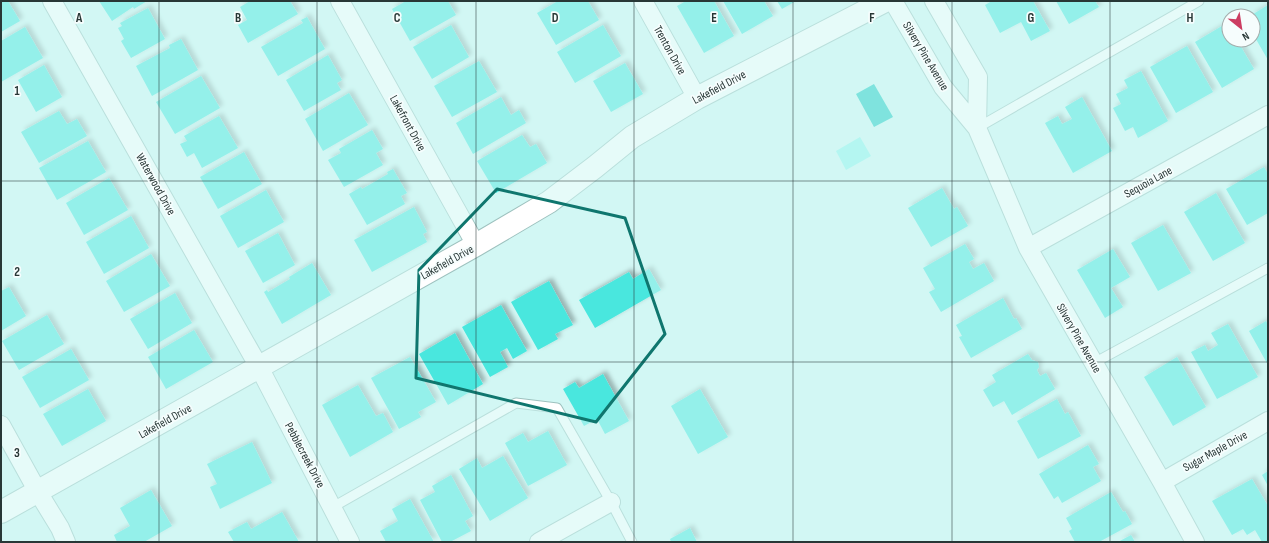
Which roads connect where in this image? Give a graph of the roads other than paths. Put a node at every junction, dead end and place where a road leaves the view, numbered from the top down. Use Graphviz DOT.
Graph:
graph roads {
  1 [pos="52,1"];
  2 [pos="340,1"];
  3 [pos="643,1"];
  4 [pos="886,1"];
  5 [pos="893,1"];
  6 [pos="934,1"];
  7 [pos="1199,1"];
  8 [pos="697,98"];
  9 [pos="1268,115"];
  10 [pos="977,128"];
  11 [pos="476,245"];
  12 [pos="1028,248"];
  13 [pos="1268,268"];
  14 [pos="1094,364"];
  15 [pos="259,367"];
  16 [pos="1268,421"];
  17 [pos="1,425"];
  18 [pos="1162,482"];
  19 [pos="38,492"];
  20 [pos="611,502"];
  21 [pos="332,507"];
  22 [pos="1,512"];
  23 [pos="66,542"];
  24 [pos="350,542"];
  25 [pos="539,542"];
  26 [pos="632,542"];
  27 [pos="1195,542"];
  1 -- 15 [label="street, Waterwood Drive"];
  2 -- 11 [label="street, Lakefront Drive"];
  3 -- 8 [label="street, Trenton Drive"];
  4 -- 8 [label="street, Lakefield Drive"];
  5 -- 10 [label="street, Silvery Pine Avenue"];
  6 -- 10 [label="street, Silvery Pine Avenue"];
  7 -- 10 [label="lane"];
  8 -- 11 [label="street, Lakefield Drive"];
  9 -- 12 [label="street, Sequoia Lane"];
  10 -- 12 [label="street, Silvery Pine Avenue"];
  11 -- 15 [label="street, Lakefield Drive"];
  12 -- 14 [label="street, Silvery Pine Avenue"];
  13 -- 14 [label="lane"];
  14 -- 18 [label="street, Silvery Pine Avenue"];
  15 -- 19 [label="street, Lakefield Drive"];
  15 -- 21 [label="street, Pebblecreek Drive"];
  16 -- 18 [label="street, Sugar Maple Drive"];
  17 -- 19 [label="street"];
  18 -- 27 [label="street, Silvery Pine Avenue"];
  19 -- 22 [label="street, Lakefield Drive"];
  19 -- 23 [label="street"];
  20 -- 21 [label="lane"];
  20 -- 25 [label="street"];
  20 -- 26 [label="lane"];
  21 -- 24 [label="street, Pebblecreek Drive"];
}
